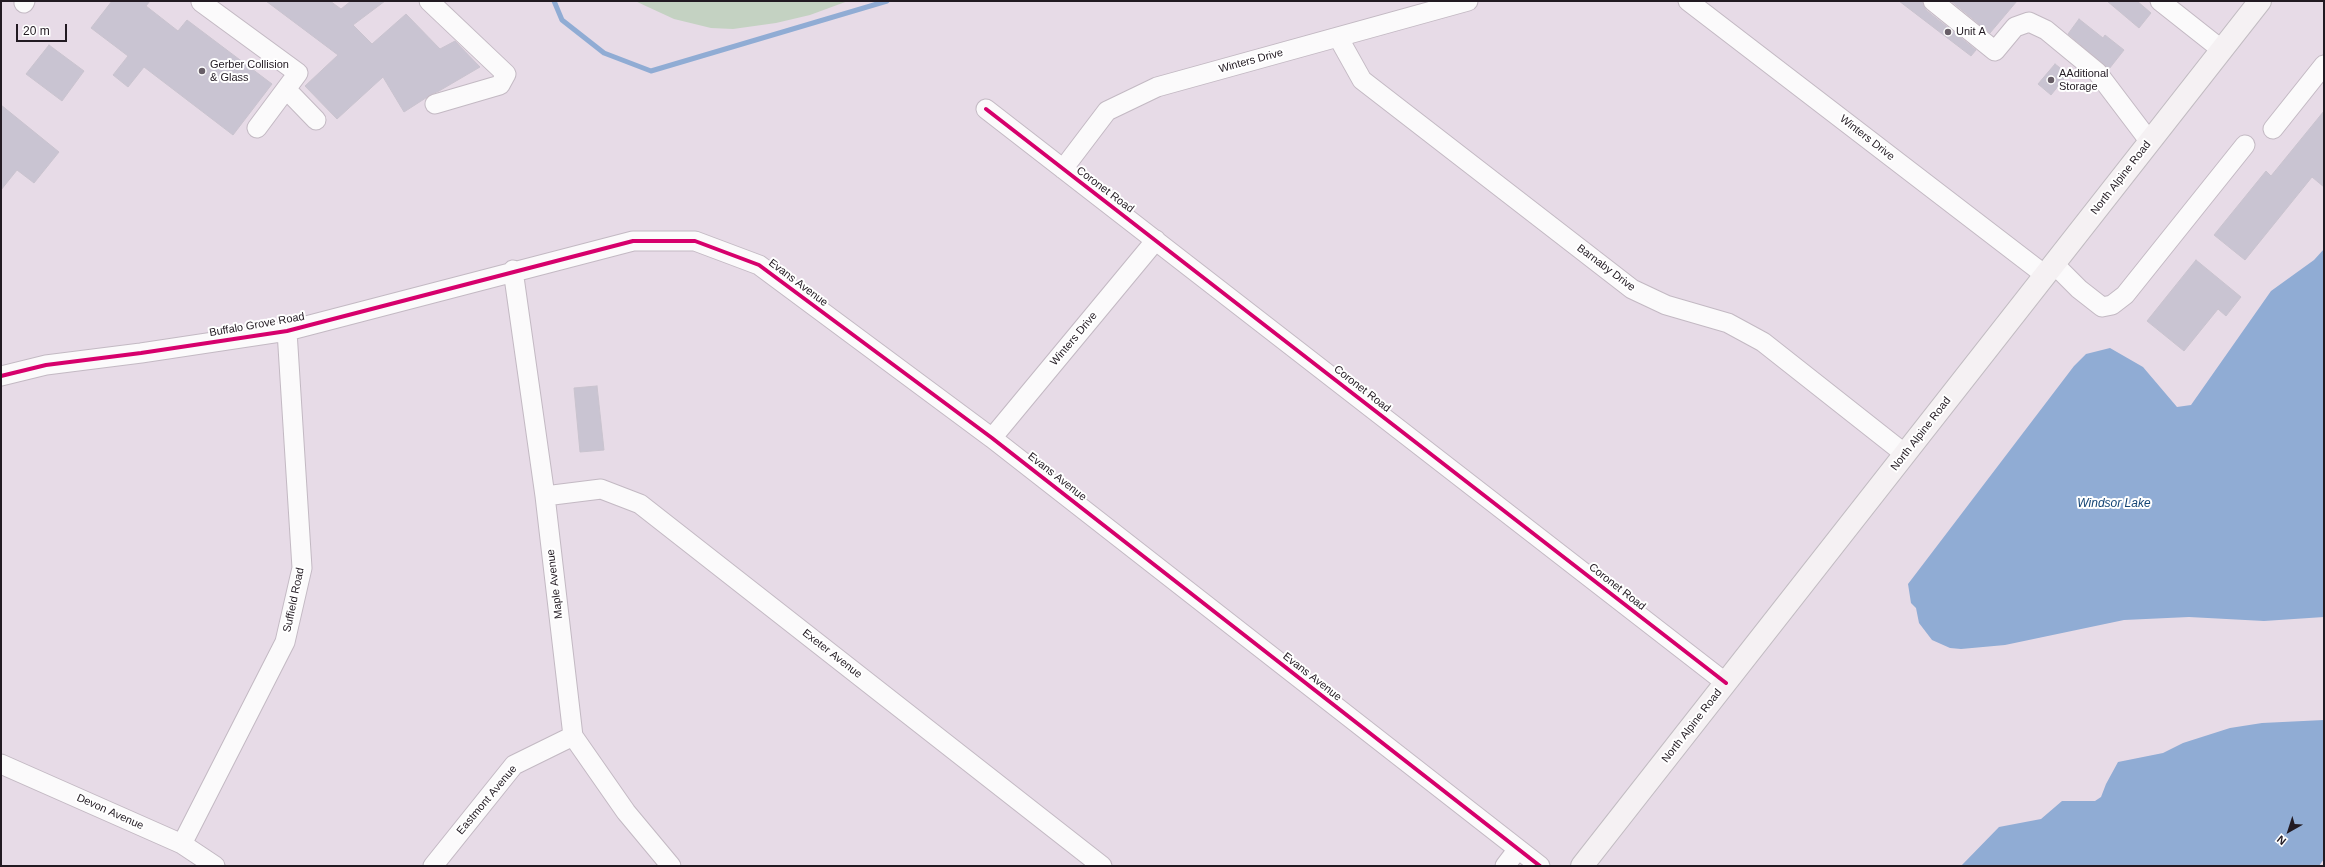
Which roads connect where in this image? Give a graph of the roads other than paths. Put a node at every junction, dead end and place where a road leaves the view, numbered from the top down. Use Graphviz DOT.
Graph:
graph roads {
  1 [pos="430,1"];
  2 [pos="1468,1"];
  3 [pos="1688,1"];
  4 [pos="1933,1"];
  5 [pos="2160,1"];
  6 [pos="2260,1"];
  7 [pos="201,2"];
  8 [pos="1338,37"];
  9 [pos="2222,50"];
  10 [pos="2324,64"];
  11 [pos="286,90"];
  12 [pos="435,104"];
  13 [pos="986,109"];
  14 [pos="316,120"];
  15 [pos="257,128"];
  16 [pos="2273,129"];
  17 [pos="2150,142"];
  18 [pos="2245,145"];
  19 [pos="1063,170"];
  20 [pos="1156,240"];
  21 [pos="513,270"];
  22 [pos="2049,270"];
  23 [pos="287,331"];
  24 [pos="1,376"];
  25 [pos="992,438"];
  26 [pos="1905,454"];
  27 [pos="545,496"];
  28 [pos="1726,683"];
  29 [pos="573,736"];
  30 [pos="1,764"];
  31 [pos="182,844"];
  32 [pos="1518,849"];
  33 [pos="215,866"];
  34 [pos="433,866"];
  35 [pos="671,866"];
  36 [pos="1102,866"];
  37 [pos="1505,866"];
  38 [pos="1540,866"];
  39 [pos="1582,866"];
  1 -- 12 [label="street"];
  2 -- 8 [label="street, Winters Drive"];
  3 -- 22 [label="street, Winters Drive"];
  4 -- 17 [label="street"];
  5 -- 9 [label="street"];
  6 -- 9 [label="main road, North Alpine Road"];
  7 -- 11 [label="street"];
  8 -- 19 [label="street, Winters Drive"];
  8 -- 26 [label="street, Barnaby Drive"];
  9 -- 17 [label="main road, North Alpine Road"];
  10 -- 16 [label="street"];
  11 -- 14 [label="street"];
  11 -- 15 [label="street"];
  13 -- 19 [label="street, Coronet Road"];
  17 -- 22 [label="main road, North Alpine Road"];
  18 -- 22 [label="street, Winters Drive"];
  19 -- 20 [label="street, Coronet Road"];
  20 -- 25 [label="street, Winters Drive"];
  20 -- 28 [label="street, Coronet Road"];
  21 -- 23 [label="street, Buffalo Grove Road"];
  21 -- 25 [label="street, Evans Avenue"];
  21 -- 27 [label="street, Maple Avenue"];
  22 -- 26 [label="main road, North Alpine Road"];
  23 -- 24 [label="street, Buffalo Grove Road"];
  23 -- 31 [label="street, Suffield Road"];
  25 -- 32 [label="street, Evans Avenue"];
  26 -- 28 [label="main road, North Alpine Road"];
  27 -- 29 [label="street, Maple Avenue"];
  27 -- 36 [label="street, Exeter Avenue"];
  28 -- 39 [label="main road, North Alpine Road"];
  29 -- 34 [label="street, Eastmont Avenue"];
  29 -- 35 [label="street, Maple Avenue"];
  30 -- 31 [label="street, Devon Avenue"];
  31 -- 33 [label="street, Devon Avenue"];
  32 -- 37 [label="street"];
  32 -- 38 [label="street, Evans Avenue"];
}
